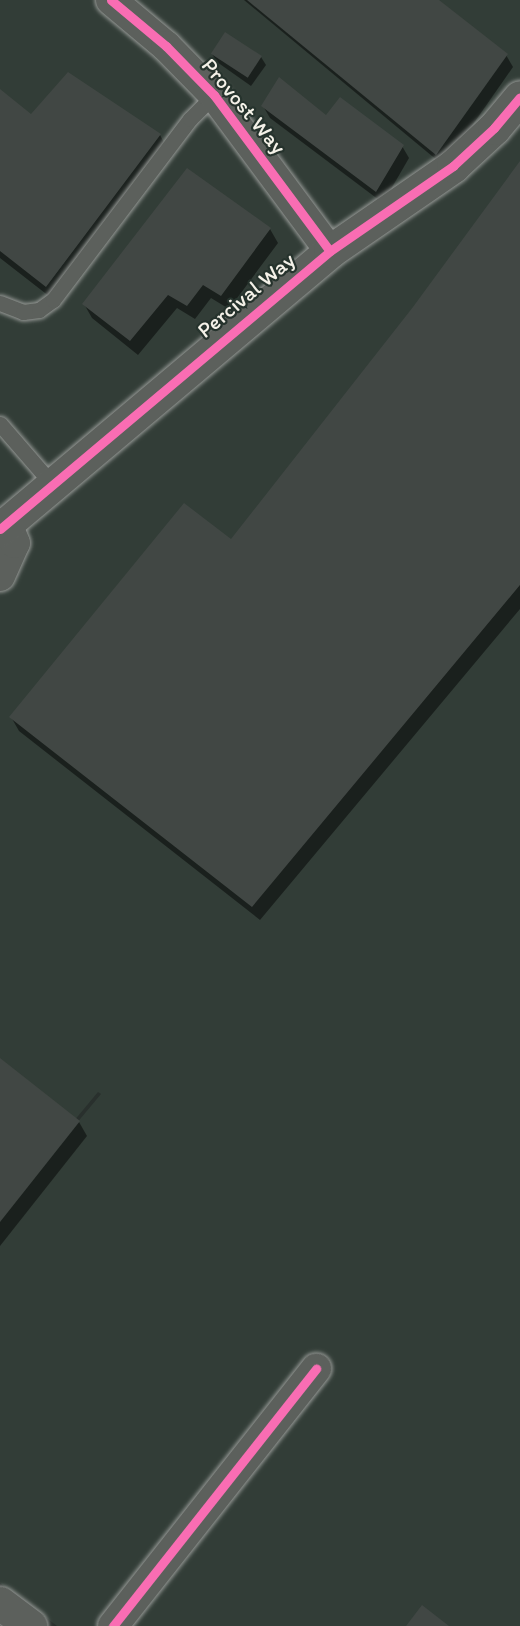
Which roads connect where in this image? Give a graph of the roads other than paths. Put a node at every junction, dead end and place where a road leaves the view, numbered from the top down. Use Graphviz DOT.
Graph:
graph roads {
  1 [pos="111,0"];
  2 [pos="214,96"];
  3 [pos="520,97"];
  4 [pos="330,251"];
  5 [pos="0,303"];
  6 [pos="0,424"];
  7 [pos="52,484"];
  8 [pos="3,526"];
  9 [pos="0,576"];
  10 [pos="316,1369"];
  11 [pos="113,1626"];
  1 -- 2 [label="street, Provost Way"];
  2 -- 4 [label="street, Provost Way"];
  2 -- 5 [label="lane"];
  3 -- 4 [label="street, Percival Way"];
  4 -- 7 [label="street, Percival Way"];
  6 -- 7 [label="lane"];
  7 -- 8 [label="street, Percival Way"];
  8 -- 9 [label="street"];
  10 -- 11 [label="street"];
}
